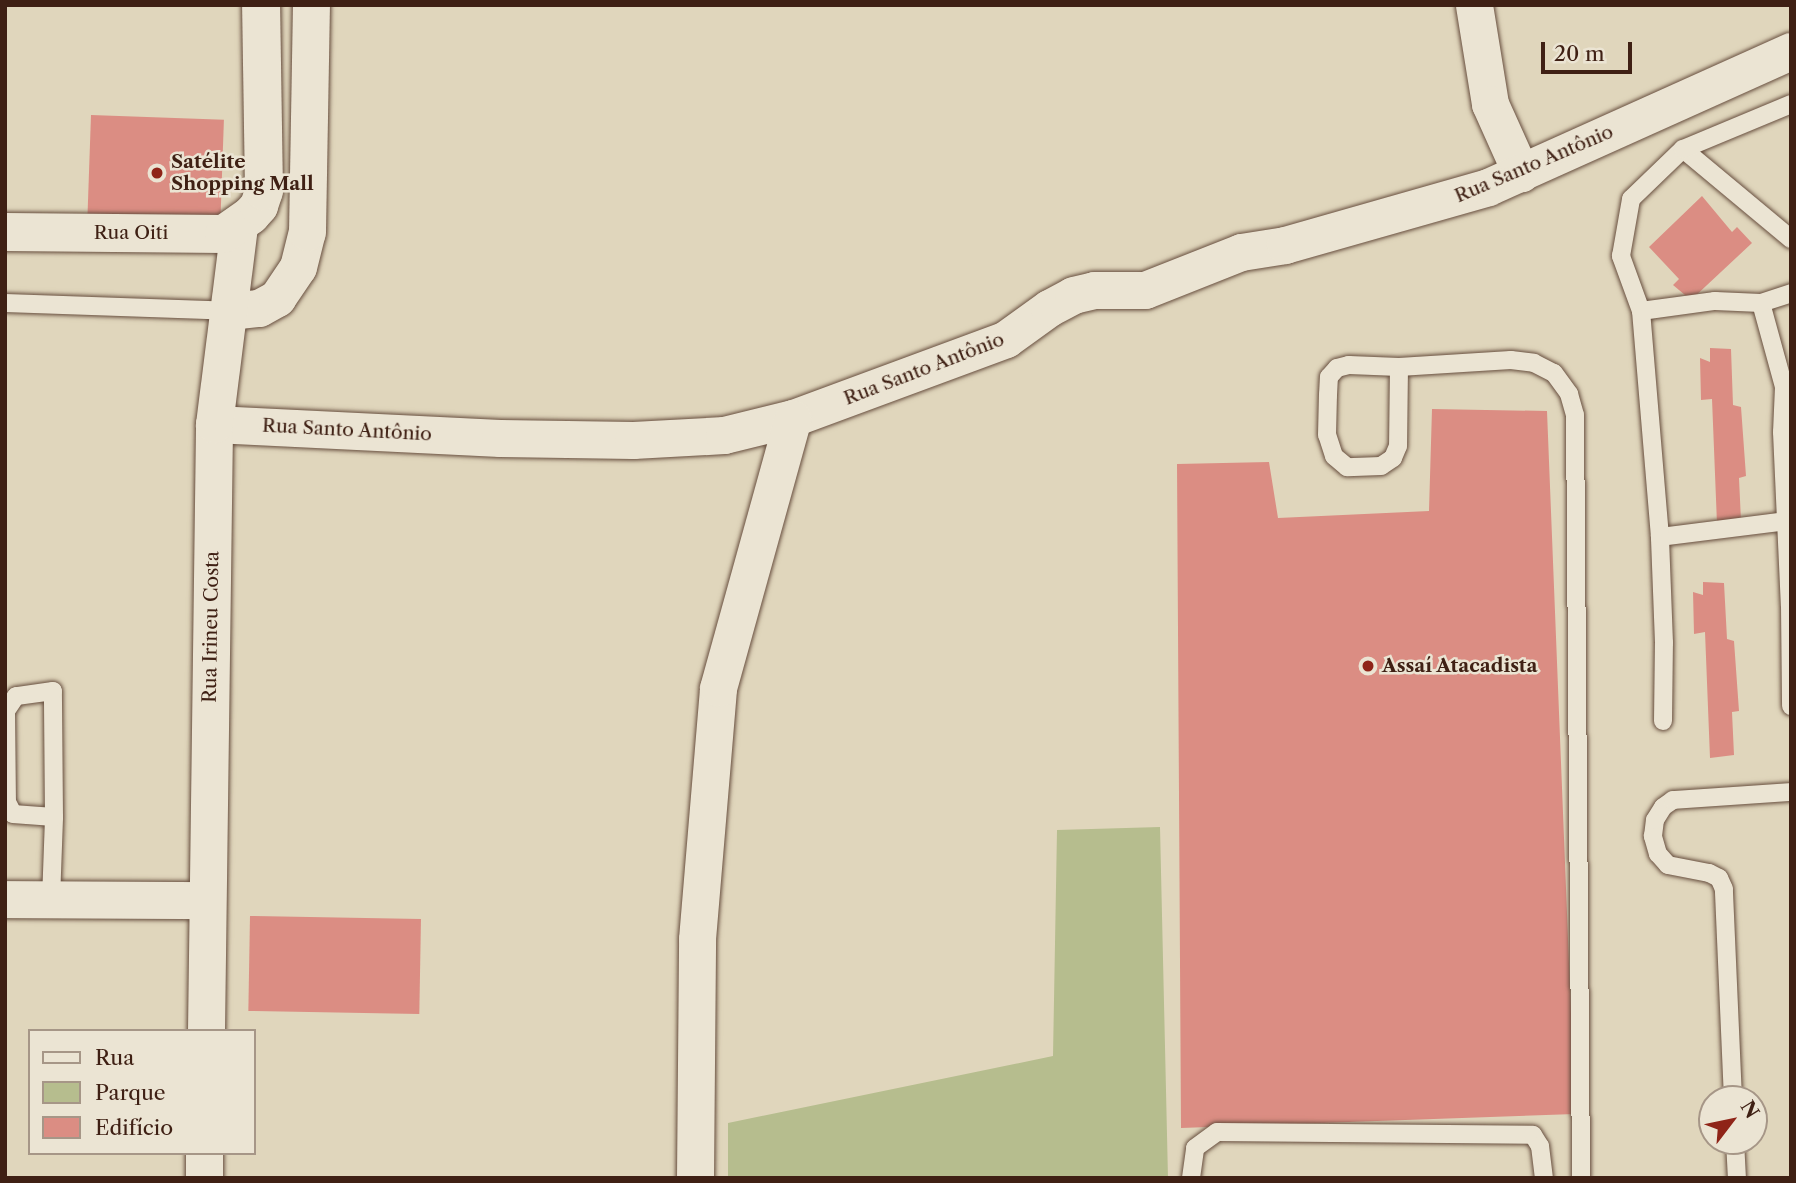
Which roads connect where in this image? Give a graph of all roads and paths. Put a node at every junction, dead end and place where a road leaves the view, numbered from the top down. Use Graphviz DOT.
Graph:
graph roads {
  1 [pos="261,5"];
  2 [pos="311,5"];
  3 [pos="1474,5"];
  4 [pos="1791,51"];
  5 [pos="1791,104"];
  6 [pos="1683,149"];
  7 [pos="1521,173"];
  8 [pos="245,220"];
  9 [pos="5,232"];
  10 [pos="1791,239"];
  11 [pos="1791,293"];
  12 [pos="5,303"];
  13 [pos="1761,303"];
  14 [pos="229,311"];
  15 [pos="1642,311"];
  16 [pos="1399,367"];
  17 [pos="1788,386"];
  18 [pos="793,418"];
  19 [pos="214,424"];
  20 [pos="1786,520"];
  21 [pos="1660,537"];
  22 [pos="1791,606"];
  23 [pos="1791,706"];
  24 [pos="1662,721"];
  25 [pos="1791,792"];
  26 [pos="54,817"];
  27 [pos="5,898"];
  28 [pos="51,900"];
  29 [pos="207,900"];
  30 [pos="206,1029"];
  31 [pos="1732,1085"];
  32 [pos="204,1155"];
  33 [pos="1736,1155"];
  34 [pos="204,1178"];
  35 [pos="695,1178"];
  36 [pos="1191,1178"];
  37 [pos="1544,1178"];
  38 [pos="1581,1178"];
  39 [pos="1737,1178"];
  1 -- 8 [label="main road"];
  2 -- 14 [label="street"];
  3 -- 7 [label="street"];
  4 -- 7 [label="street, Rua Santo Antônio"];
  5 -- 6 [label="lane"];
  6 -- 10 [label="lane"];
  6 -- 15 [label="lane"];
  7 -- 18 [label="street, Rua Santo Antônio"];
  8 -- 9 [label="main road, Rua Oiti"];
  8 -- 14 [label="street, Rua Irineu Costa"];
  11 -- 13 [label="lane"];
  12 -- 14 [label="lane"];
  13 -- 15 [label="lane"];
  13 -- 17 [label="lane"];
  14 -- 19 [label="street, Rua Irineu Costa"];
  15 -- 21 [label="lane"];
  16 -- 16 [label="lane"];
  16 -- 38 [label="lane"];
  17 -- 20 [label="lane"];
  18 -- 19 [label="street, Rua Santo Antônio"];
  18 -- 35 [label="street"];
  19 -- 29 [label="street, Rua Irineu Costa"];
  20 -- 21 [label="lane"];
  20 -- 22 [label="lane"];
  21 -- 24 [label="lane"];
  22 -- 23 [label="lane"];
  25 -- 31 [label="lane"];
  26 -- 26 [label="lane"];
  26 -- 28 [label="lane"];
  27 -- 28 [label="street"];
  28 -- 29 [label="street"];
  29 -- 30 [label="street, Rua Irineu Costa"];
  32 -- 34 [label="street"];
  33 -- 39 [label="lane"];
  36 -- 37 [label="lane"];
}
